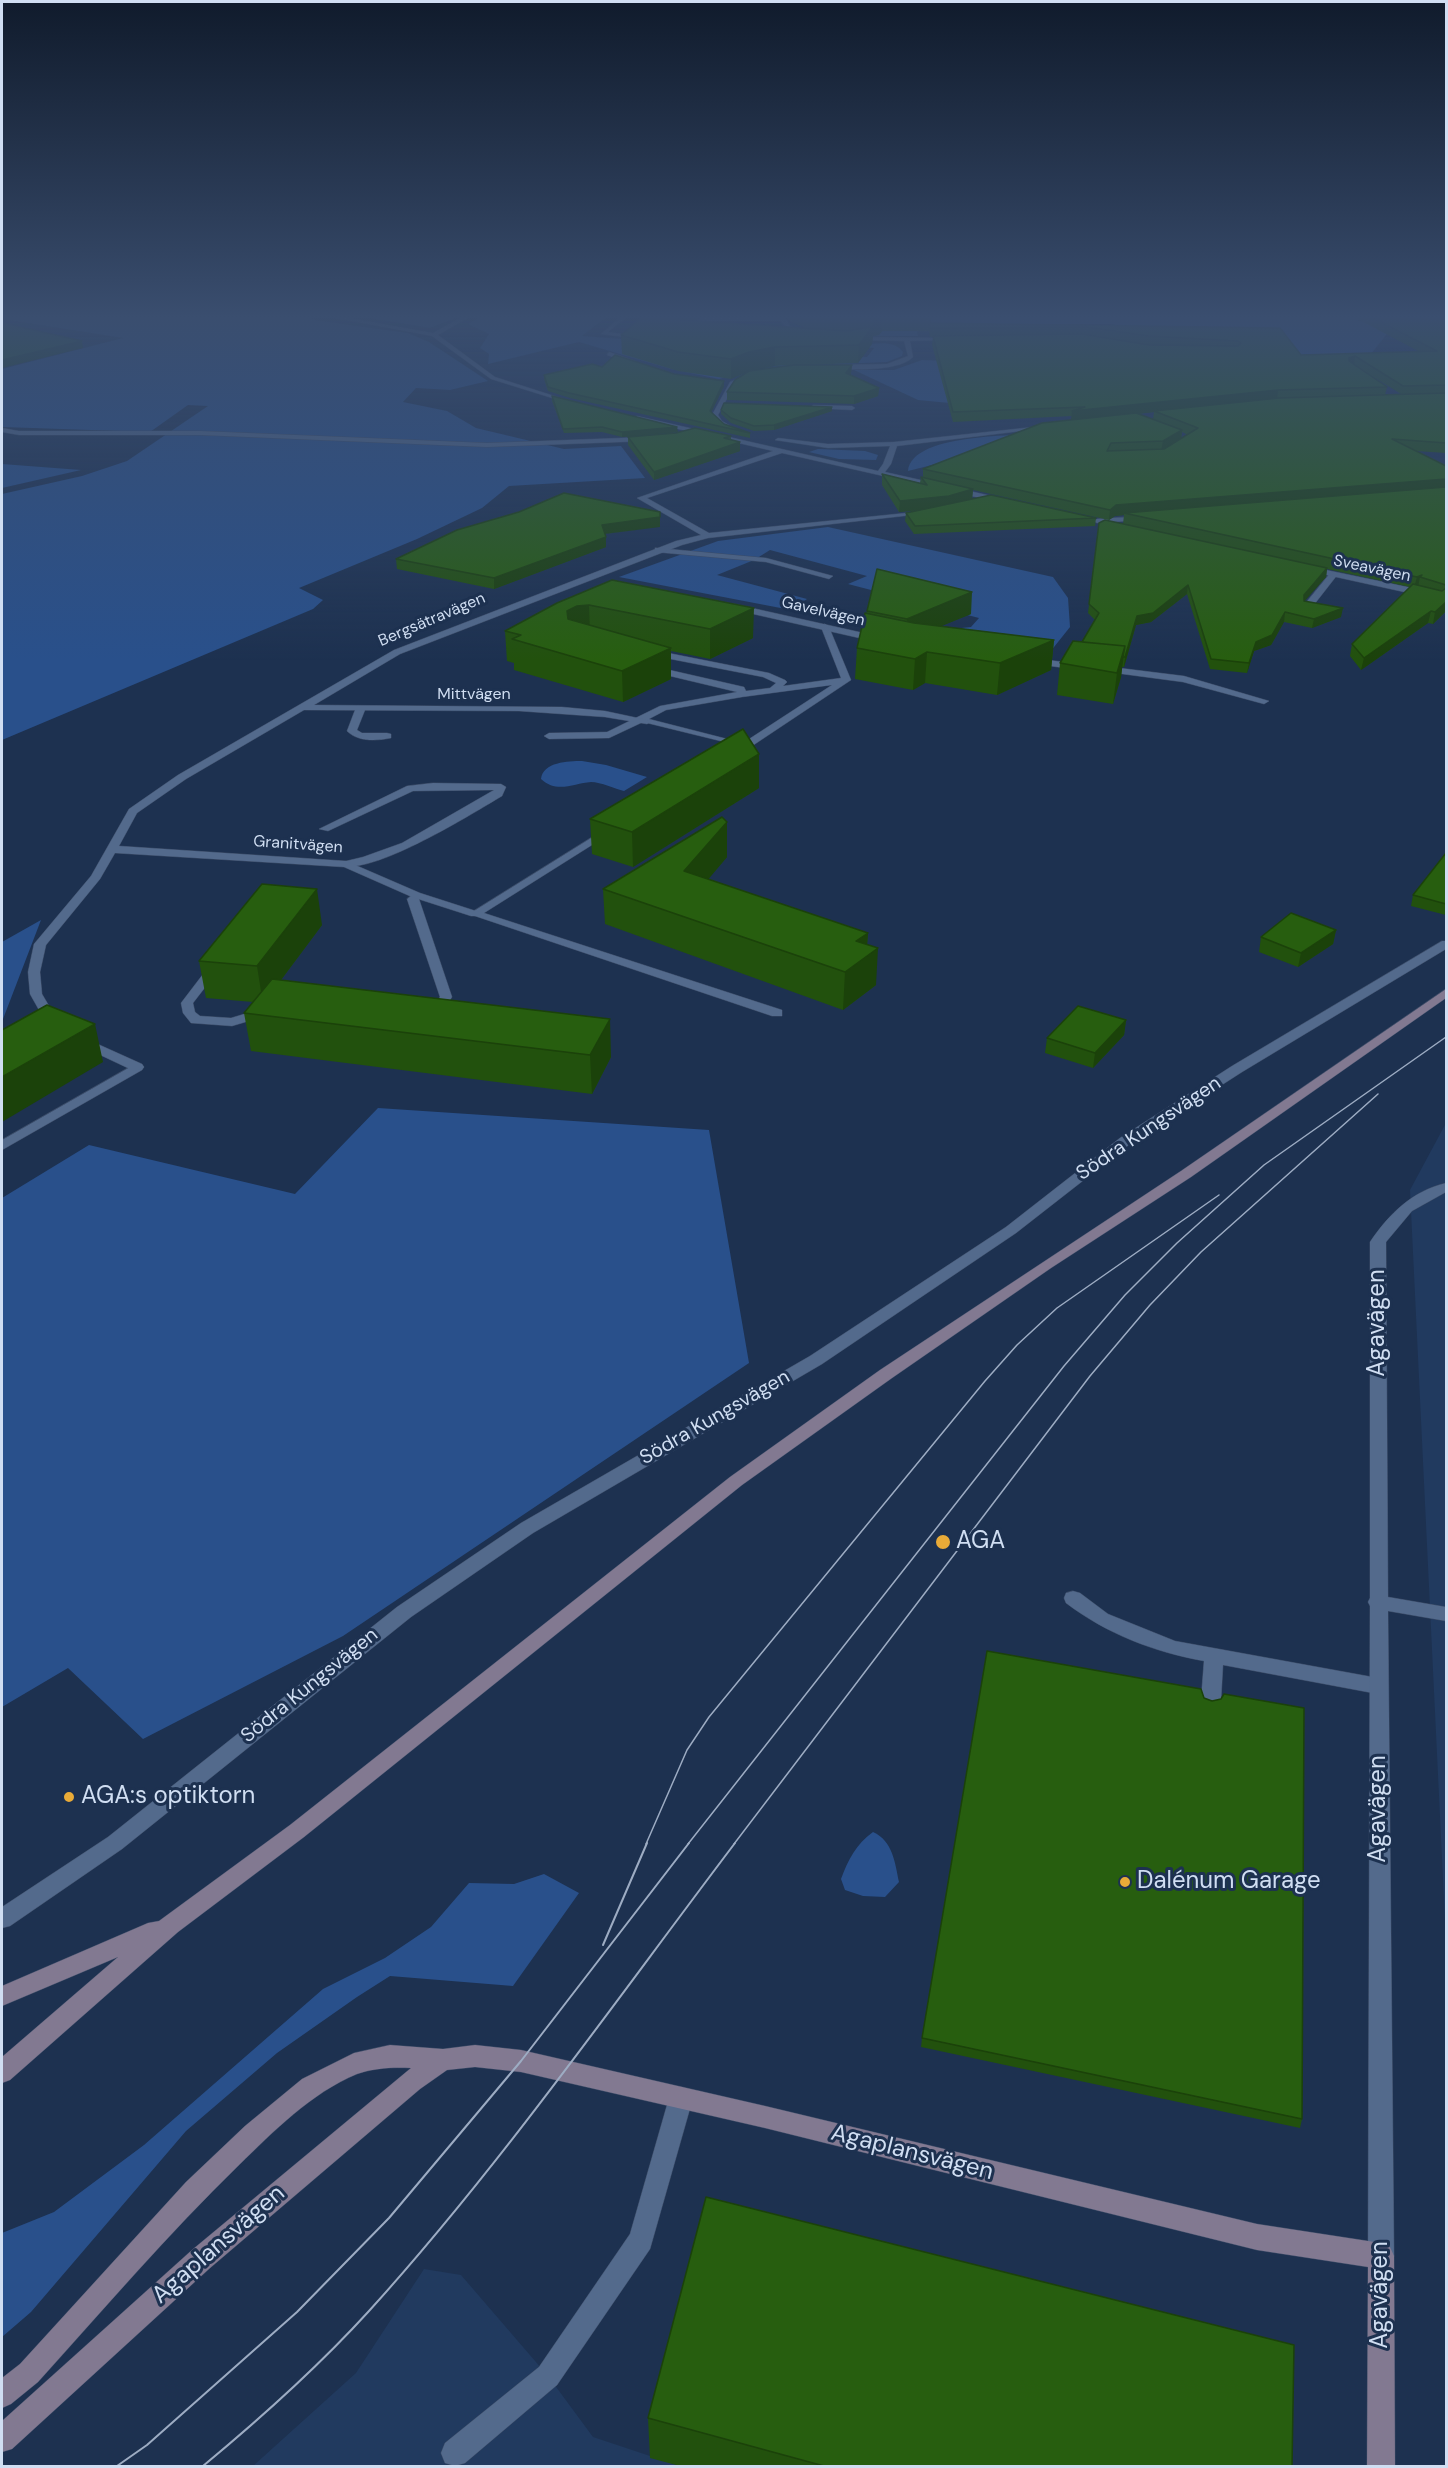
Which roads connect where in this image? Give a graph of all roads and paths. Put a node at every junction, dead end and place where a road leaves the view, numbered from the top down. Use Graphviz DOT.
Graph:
graph roads {
  1 [pos="9,431"];
  2 [pos="695,431"];
  3 [pos="1013,431"];
  4 [pos="676,437"];
  5 [pos="770,438"];
  6 [pos="652,439"];
  7 [pos="894,444"];
  8 [pos="781,450"];
  9 [pos="880,472"];
  10 [pos="990,499"];
  11 [pos="1012,503"];
  12 [pos="970,505"];
  13 [pos="938,512"];
  14 [pos="1155,517"];
  15 [pos="1086,519"];
  16 [pos="1097,521"];
  17 [pos="1131,529"];
  18 [pos="708,536"];
  19 [pos="658,550"];
  20 [pos="1300,567"];
  21 [pos="1334,574"];
  22 [pos="590,576"];
  23 [pos="829,576"];
  24 [pos="614,581"];
  25 [pos="1440,597"];
  26 [pos="719,604"];
  27 [pos="1329,611"];
  28 [pos="825,627"];
  29 [pos="890,642"];
  30 [pos="642,651"];
  31 [pos="1022,660"];
  32 [pos="639,665"];
  33 [pos="846,680"];
  34 [pos="773,690"];
  35 [pos="742,694"];
  36 [pos="1264,701"];
  37 [pos="301,707"];
  38 [pos="360,710"];
  39 [pos="643,720"];
  40 [pos="387,736"];
  41 [pos="549,736"];
  42 [pos="745,746"];
  43 [pos="725,758"];
  44 [pos="615,826"];
  45 [pos="324,829"];
  46 [pos="110,849"];
  47 [pos="346,864"];
  48 [pos="416,895"];
  49 [pos="475,914"];
  50 [pos="1446,944"];
  51 [pos="222,958"];
  52 [pos="1446,993"];
  53 [pos="277,1008"];
  54 [pos="777,1013"];
  55 [pos="428,1022"];
  56 [pos="67,1034"];
  57 [pos="48,1035"];
  58 [pos="2,1146"];
  59 [pos="1446,1187"];
  60 [pos="1073,1598"];
  61 [pos="1377,1602"];
  62 [pos="1446,1614"];
  63 [pos="1214,1655"];
  64 [pos="1378,1686"];
  65 [pos="1212,1700"];
  66 [pos="2,1919"];
  67 [pos="170,1925"];
  68 [pos="2,1996"];
  69 [pos="443,2060"];
  70 [pos="2,2072"];
  71 [pos="681,2098"];
  72 [pos="1381,2256"];
  73 [pos="2,2395"];
  74 [pos="2,2439"];
  75 [pos="455,2453"];
  76 [pos="1381,2466"];
  1 -- 6 [label="street"];
  2 -- 4 [label="street"];
  2 -- 8 [label="street"];
  3 -- 7 [label="street"];
  5 -- 7 [label="street"];
  7 -- 9 [label="street"];
  8 -- 9 [label="street"];
  8 -- 18 [label="street"];
  9 -- 10 [label="street"];
  10 -- 11 [label="street"];
  10 -- 12 [label="street"];
  13 -- 18 [label="street, Bergsätravägen"];
  14 -- 16 [label="street"];
  15 -- 16 [label="street"];
  16 -- 17 [label="street"];
  18 -- 19 [label="street, Bergsätravägen"];
  19 -- 22 [label="street, Bergsätravägen"];
  19 -- 23 [label="street"];
  20 -- 21 [label="street, Sveavägen"];
  21 -- 25 [label="street, Sveavägen"];
  21 -- 27 [label="street"];
  22 -- 24 [label="street"];
  22 -- 37 [label="street, Bergsätravägen"];
  26 -- 28 [label="street, Gavelvägen"];
  28 -- 29 [label="street, Gavelvägen"];
  28 -- 33 [label="street"];
  30 -- 34 [label="street"];
  31 -- 36 [label="street"];
  32 -- 35 [label="street"];
  33 -- 34 [label="street"];
  33 -- 42 [label="street"];
  34 -- 35 [label="street"];
  35 -- 39 [label="street"];
  37 -- 38 [label="street, Mittvägen"];
  37 -- 46 [label="street, Bergsätravägen"];
  38 -- 39 [label="street, Mittvägen"];
  38 -- 40 [label="street"];
  39 -- 41 [label="street"];
  39 -- 42 [label="street, Mittvägen"];
  42 -- 43 [label="street"];
  44 -- 49 [label="street"];
  45 -- 47 [label="street"];
  46 -- 47 [label="street, Granitvägen"];
  46 -- 57 [label="street, Bergsätravägen"];
  47 -- 48 [label="street, Granitvägen"];
  48 -- 49 [label="street, Granitvägen"];
  48 -- 55 [label="street"];
  49 -- 54 [label="street, Granitvägen"];
  50 -- 66 [label="street, Södra Kungsvägen"];
  51 -- 53 [label="street"];
  52 -- 67 [label="main road"];
  56 -- 58 [label="street"];
  59 -- 61 [label="street, Agavägen"];
  60 -- 63 [label="street"];
  61 -- 62 [label="street"];
  61 -- 64 [label="street, Agavägen"];
  63 -- 64 [label="street"];
  63 -- 65 [label="street"];
  64 -- 72 [label="street, Agavägen"];
  67 -- 68 [label="main road"];
  67 -- 70 [label="main road"];
  69 -- 71 [label="main road, Agaplansvägen"];
  69 -- 73 [label="main road, Agaplansvägen"];
  69 -- 74 [label="main road, Agaplansvägen"];
  71 -- 72 [label="main road, Agaplansvägen"];
  71 -- 75 [label="street"];
  72 -- 76 [label="main road, Agavägen"];
}
